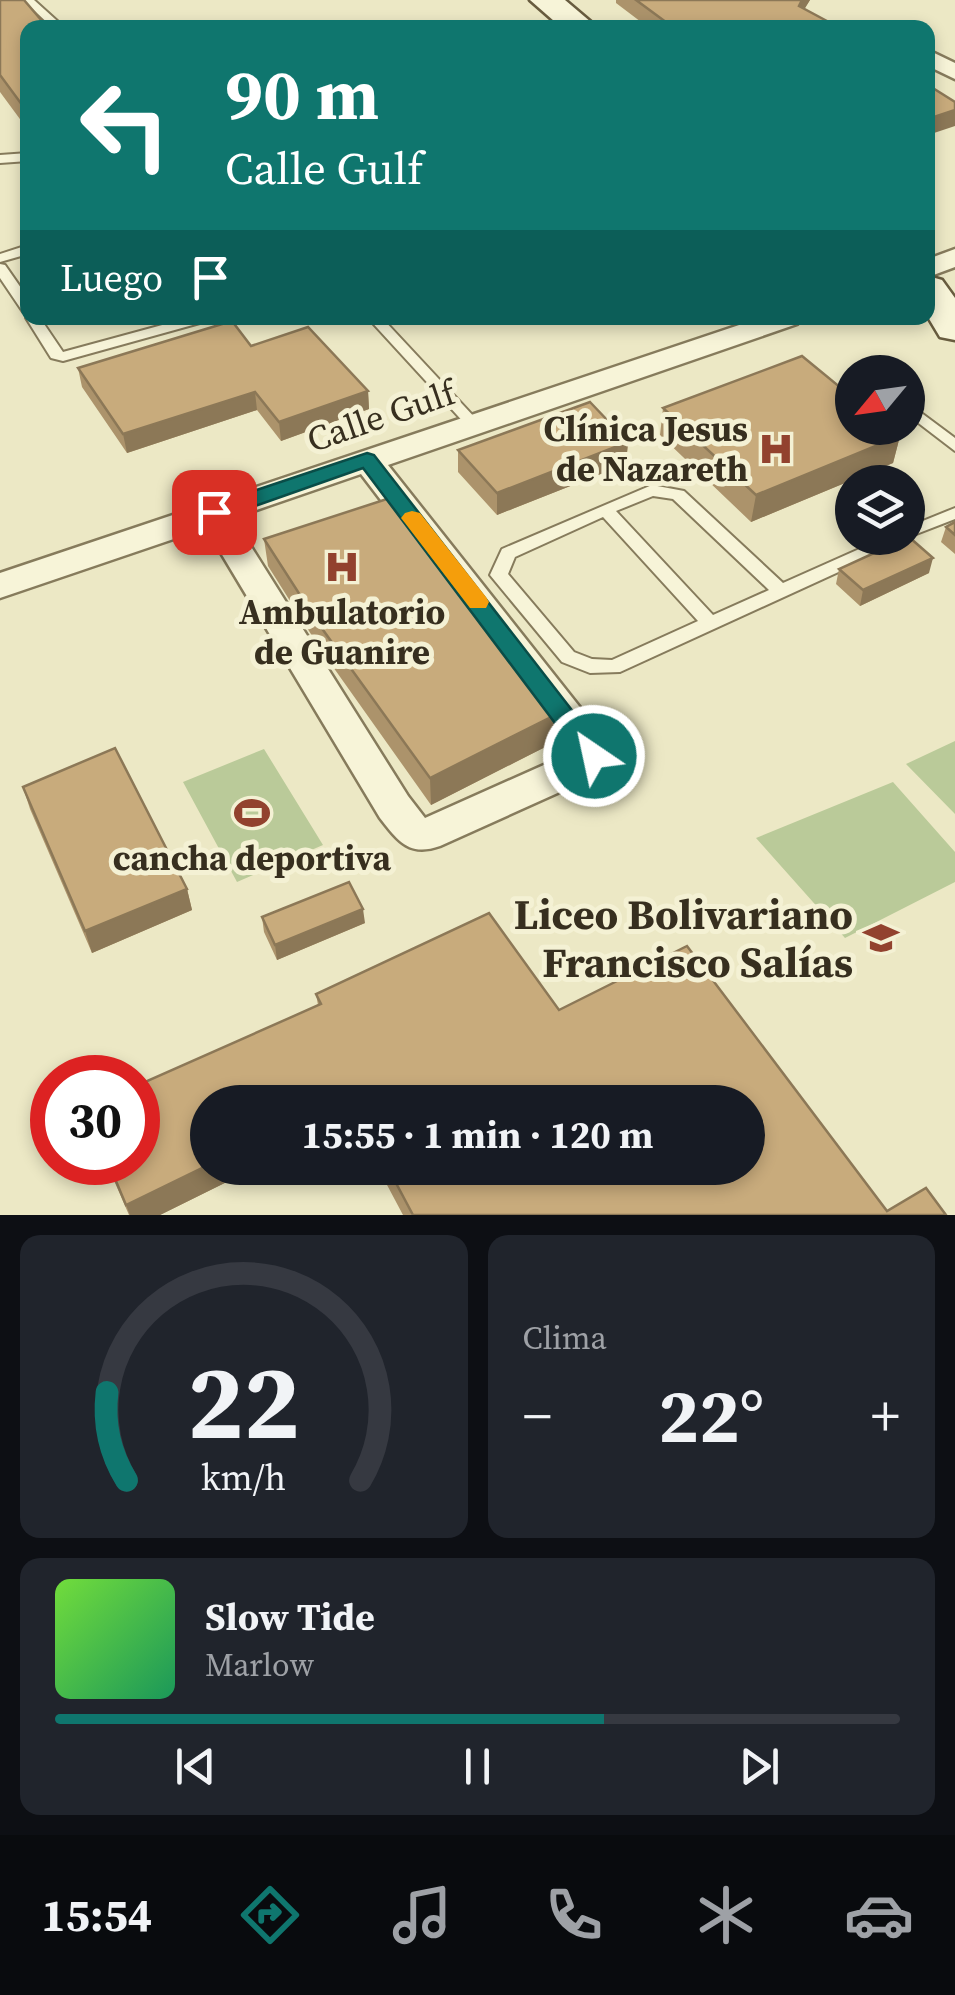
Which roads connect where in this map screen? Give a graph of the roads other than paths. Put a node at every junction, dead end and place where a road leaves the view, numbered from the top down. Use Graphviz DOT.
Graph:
graph roads {
  1 [pos="28,0"];
  2 [pos="545,0"];
  3 [pos="51,20"];
  4 [pos="571,20"];
  5 [pos="0,268"];
  6 [pos="20,284"];
  7 [pos="935,298"];
  8 [pos="38,325"];
  9 [pos="177,325"];
  10 [pos="381,325"];
  11 [pos="766,325"];
  12 [pos="955,328"];
  13 [pos="925,422"];
  14 [pos="473,424"];
  15 [pos="955,446"];
  16 [pos="367,460"];
  17 [pos="605,509"];
  18 [pos="214,512"];
  19 [pos="955,513"];
  20 [pos="925,526"];
  21 [pos="859,555"];
  22 [pos="0,586"];
  23 [pos="780,589"];
  24 [pos="709,622"];
  1 -- 3 [label="lane"];
  2 -- 4 [label="street"];
  5 -- 6 [label="lane"];
  7 -- 12 [label="street"];
  8 -- 9 [label="lane"];
  10 -- 14 [label="lane"];
  11 -- 14 [label="street, Calle Gulf"];
  13 -- 15 [label="lane"];
  14 -- 16 [label="street, Calle Gulf"];
  16 -- 18 [label="street, Calle Gulf"];
  16 -- 18 [label="street"];
  17 -- 23 [label="lane"];
  17 -- 24 [label="lane"];
  17 -- 24 [label="lane"];
  18 -- 22 [label="street, Calle Gulf"];
  19 -- 20 [label="lane"];
  21 -- 23 [label="lane"];
  23 -- 24 [label="lane"];
}
